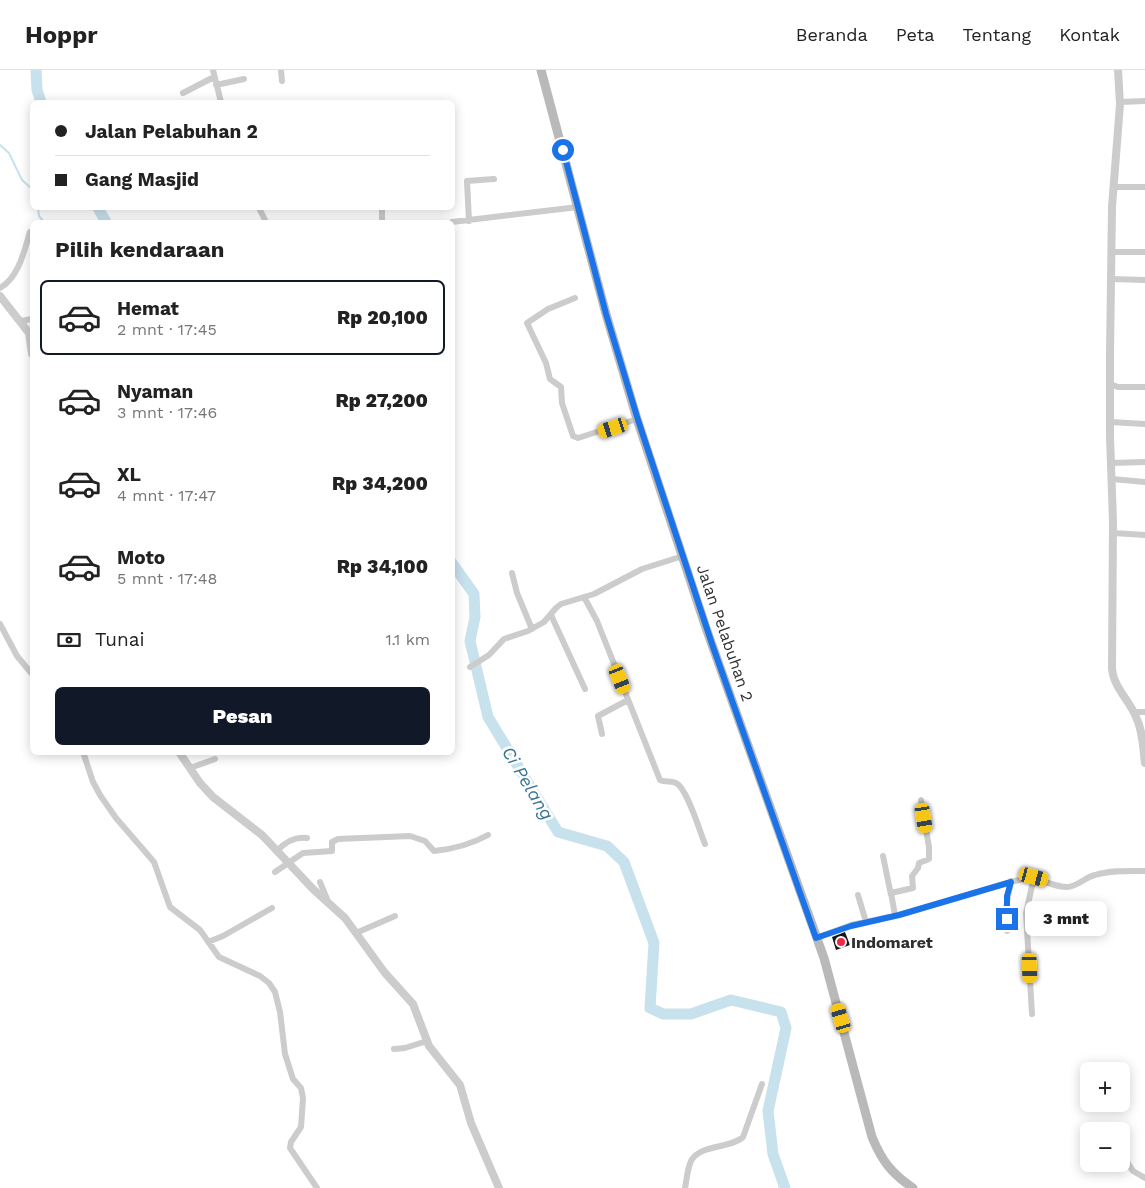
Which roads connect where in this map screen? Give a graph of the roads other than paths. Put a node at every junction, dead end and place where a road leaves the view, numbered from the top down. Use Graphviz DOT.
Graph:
graph roads {
  1 [pos="281,70"];
  2 [pos="541,70"];
  3 [pos="1118,70"];
  4 [pos="214,74"];
  5 [pos="244,79"];
  6 [pos="282,81"];
  7 [pos="216,85"];
  8 [pos="182,93"];
  9 [pos="220,100"];
  10 [pos="1145,101"];
  11 [pos="1120,102"];
  12 [pos="494,179"];
  13 [pos="1114,187"];
  14 [pos="1145,187"];
  15 [pos="578,207"];
  16 [pos="469,221"];
  17 [pos="455,222"];
  18 [pos="30,232"];
  19 [pos="1112,252"];
  20 [pos="1145,252"];
  21 [pos="1111,279"];
  22 [pos="1145,280"];
  23 [pos="0,288"];
  24 [pos="0,296"];
  25 [pos="575,298"];
  26 [pos="30,319"];
  27 [pos="21,321"];
  28 [pos="30,336"];
  29 [pos="1110,384"];
  30 [pos="1145,387"];
  31 [pos="638,420"];
  32 [pos="1110,422"];
  33 [pos="1145,424"];
  34 [pos="1145,462"];
  35 [pos="1111,463"];
  36 [pos="1112,478"];
  37 [pos="1145,482"];
  38 [pos="1113,533"];
  39 [pos="1145,535"];
  40 [pos="683,556"];
  41 [pos="512,573"];
  42 [pos="584,597"];
  43 [pos="551,615"];
  44 [pos="0,624"];
  45 [pos="532,629"];
  46 [pos="470,667"];
  47 [pos="30,672"];
  48 [pos="585,689"];
  49 [pos="628,700"];
  50 [pos="1134,712"];
  51 [pos="1145,712"];
  52 [pos="602,734"];
  53 [pos="84,755"];
  54 [pos="181,755"];
  55 [pos="215,759"];
  56 [pos="1145,763"];
  57 [pos="190,768"];
  58 [pos="921,800"];
  59 [pos="488,834"];
  60 [pos="307,838"];
  61 [pos="705,844"];
  62 [pos="277,851"];
  63 [pos="883,856"];
  64 [pos="288,862"];
  65 [pos="1145,871"];
  66 [pos="275,872"];
  67 [pos="1034,877"];
  68 [pos="320,882"];
  69 [pos="1011,882"];
  70 [pos="858,895"];
  71 [pos="891,895"];
  72 [pos="330,905"];
  73 [pos="272,908"];
  74 [pos="895,915"];
  75 [pos="395,916"];
  76 [pos="866,922"];
  77 [pos="1007,931"];
  78 [pos="356,934"];
  79 [pos="816,938"];
  80 [pos="208,942"];
  81 [pos="1032,1014"];
  82 [pos="427,1041"];
  83 [pos="394,1049"];
  84 [pos="762,1084"];
  85 [pos="1130,1166"];
  86 [pos="1145,1178"];
  87 [pos="317,1188"];
  88 [pos="498,1188"];
  89 [pos="685,1188"];
  90 [pos="913,1188"];
  1 -- 6 [label="street"];
  2 -- 15 [label="main road, Jalan Pelabuhan 2"];
  3 -- 11 [label="street"];
  4 -- 7 [label="street"];
  4 -- 8 [label="street"];
  5 -- 7 [label="street"];
  7 -- 9 [label="street"];
  10 -- 11 [label="street"];
  11 -- 13 [label="street"];
  12 -- 16 [label="street"];
  13 -- 14 [label="street"];
  13 -- 19 [label="street"];
  15 -- 16 [label="street"];
  15 -- 31 [label="main road, Jalan Pelabuhan 2"];
  16 -- 17 [label="street"];
  18 -- 23 [label="street"];
  19 -- 20 [label="street"];
  19 -- 21 [label="street"];
  21 -- 22 [label="street"];
  21 -- 29 [label="street"];
  24 -- 27 [label="street"];
  25 -- 31 [label="street"];
  26 -- 27 [label="street"];
  27 -- 28 [label="street"];
  29 -- 30 [label="street"];
  29 -- 32 [label="street"];
  31 -- 40 [label="main road, Jalan Pelabuhan 2"];
  32 -- 33 [label="street"];
  32 -- 35 [label="street"];
  34 -- 35 [label="street"];
  35 -- 36 [label="street"];
  36 -- 37 [label="street"];
  36 -- 38 [label="street"];
  38 -- 39 [label="street"];
  38 -- 50 [label="street"];
  40 -- 42 [label="street"];
  40 -- 79 [label="main road, Jalan Pelabuhan 2"];
  41 -- 45 [label="street"];
  42 -- 43 [label="street"];
  42 -- 49 [label="street"];
  43 -- 45 [label="street"];
  43 -- 48 [label="street"];
  44 -- 47 [label="street"];
  45 -- 46 [label="street"];
  49 -- 52 [label="street"];
  49 -- 61 [label="street"];
  50 -- 51 [label="street"];
  50 -- 56 [label="street"];
  53 -- 80 [label="street"];
  54 -- 57 [label="street"];
  55 -- 57 [label="street"];
  57 -- 62 [label="street"];
  58 -- 71 [label="street"];
  59 -- 64 [label="street"];
  60 -- 62 [label="street"];
  62 -- 64 [label="street"];
  63 -- 71 [label="street"];
  64 -- 66 [label="street"];
  64 -- 72 [label="street"];
  65 -- 67 [label="street"];
  67 -- 69 [label="street"];
  67 -- 81 [label="street"];
  68 -- 72 [label="street"];
  69 -- 74 [label="street"];
  69 -- 77 [label="street"];
  70 -- 76 [label="street"];
  71 -- 74 [label="street"];
  72 -- 78 [label="street"];
  73 -- 80 [label="street"];
  74 -- 76 [label="street"];
  75 -- 78 [label="street"];
  76 -- 79 [label="street"];
  78 -- 82 [label="street"];
  79 -- 90 [label="main road, Jalan Pelabuhan 2"];
  80 -- 87 [label="street"];
  82 -- 83 [label="street"];
  82 -- 88 [label="street"];
  84 -- 89 [label="street"];
  85 -- 86 [label="street"];
}
